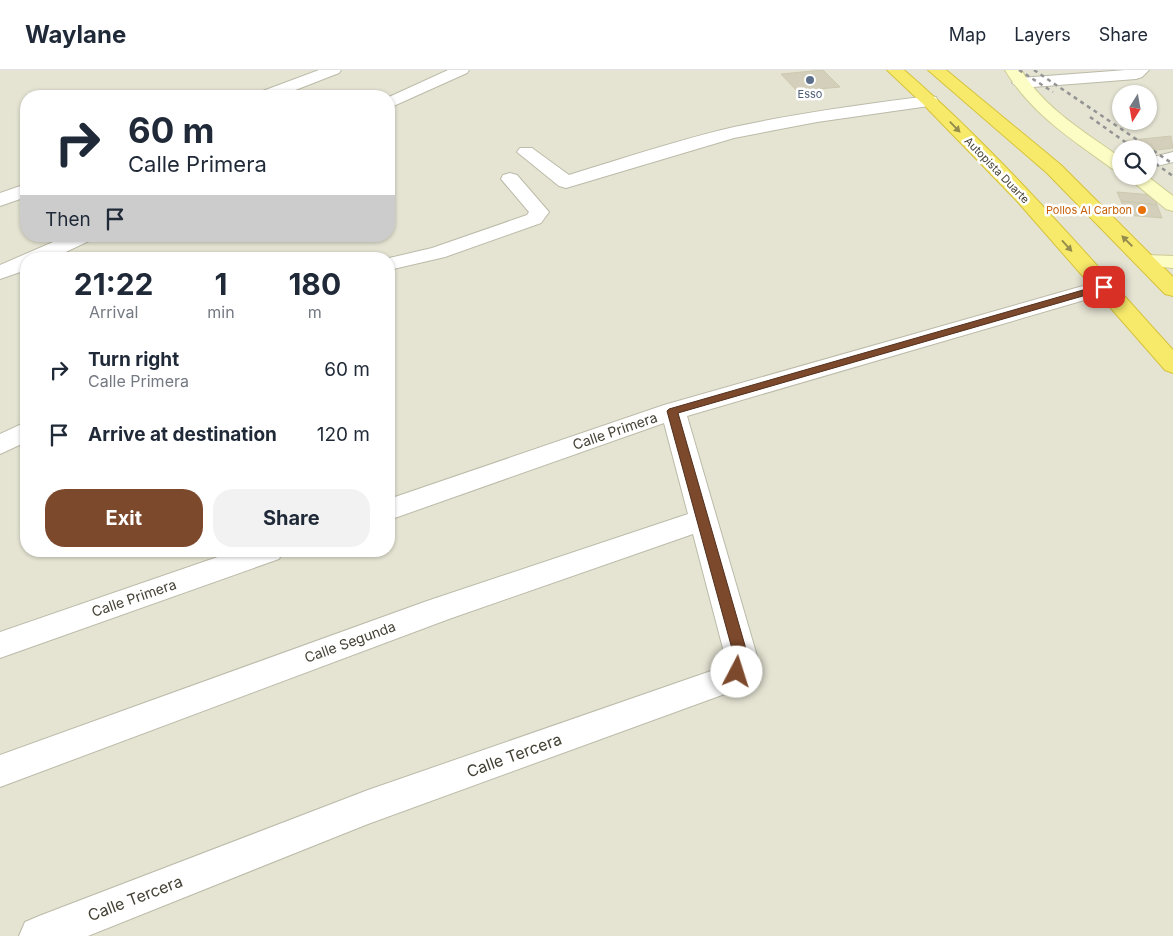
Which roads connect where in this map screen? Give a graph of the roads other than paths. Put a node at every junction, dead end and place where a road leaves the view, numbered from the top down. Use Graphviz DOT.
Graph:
graph roads {
  1 [pos="333,70"];
  2 [pos="462,70"];
  3 [pos="894,70"];
  4 [pos="936,70"];
  5 [pos="1141,70"];
  6 [pos="1016,76"];
  7 [pos="281,90"];
  8 [pos="395,100"];
  9 [pos="930,101"];
  10 [pos="526,152"];
  11 [pos="1173,157"];
  12 [pos="1112,160"];
  13 [pos="1157,161"];
  14 [pos="510,179"];
  15 [pos="566,182"];
  16 [pos="1147,185"];
  17 [pos="20,192"];
  18 [pos="526,197"];
  19 [pos="0,200"];
  20 [pos="1173,204"];
  21 [pos="71,242"];
  22 [pos="49,252"];
  23 [pos="1147,261"];
  24 [pos="1173,262"];
  25 [pos="395,263"];
  26 [pos="20,265"];
  27 [pos="0,273"];
  28 [pos="1104,287"];
  29 [pos="1173,289"];
  30 [pos="1173,365"];
  31 [pos="673,411"];
  32 [pos="20,434"];
  33 [pos="0,445"];
  34 [pos="395,508"];
  35 [pos="704,520"];
  36 [pos="252,557"];
  37 [pos="0,645"];
  38 [pos="0,771"];
  39 [pos="38,936"];
  1 -- 7 [label="street"];
  2 -- 8 [label="street"];
  3 -- 9 [label="highway, Autopista Duarte"];
  23 -- 4 [label="highway, one-way"];
  5 -- 6 [label="street"];
  6 -- 12 [label="street"];
  9 -- 15 [label="street"];
  9 -- 28 [label="highway, Autopista Duarte, one-way"];
  10 -- 15 [label="street"];
  11 -- 13 [label="street"];
  14 -- 18 [label="street"];
  15 -- 18 [label="street"];
  16 -- 20 [label="street"];
  17 -- 19 [label="street"];
  18 -- 25 [label="street"];
  21 -- 22 [label="street"];
  23 -- 24 [label="street"];
  23 -- 29 [label="highway"];
  26 -- 27 [label="street"];
  28 -- 30 [label="highway, Autopista Duarte"];
  28 -- 31 [label="street, Calle Primera"];
  31 -- 34 [label="street, Calle Primera"];
  31 -- 35 [label="street, Calle Tercera"];
  32 -- 33 [label="street"];
  35 -- 38 [label="street, Calle Segunda"];
  35 -- 39 [label="street, Calle Tercera"];
  36 -- 37 [label="street, Calle Primera"];
}
